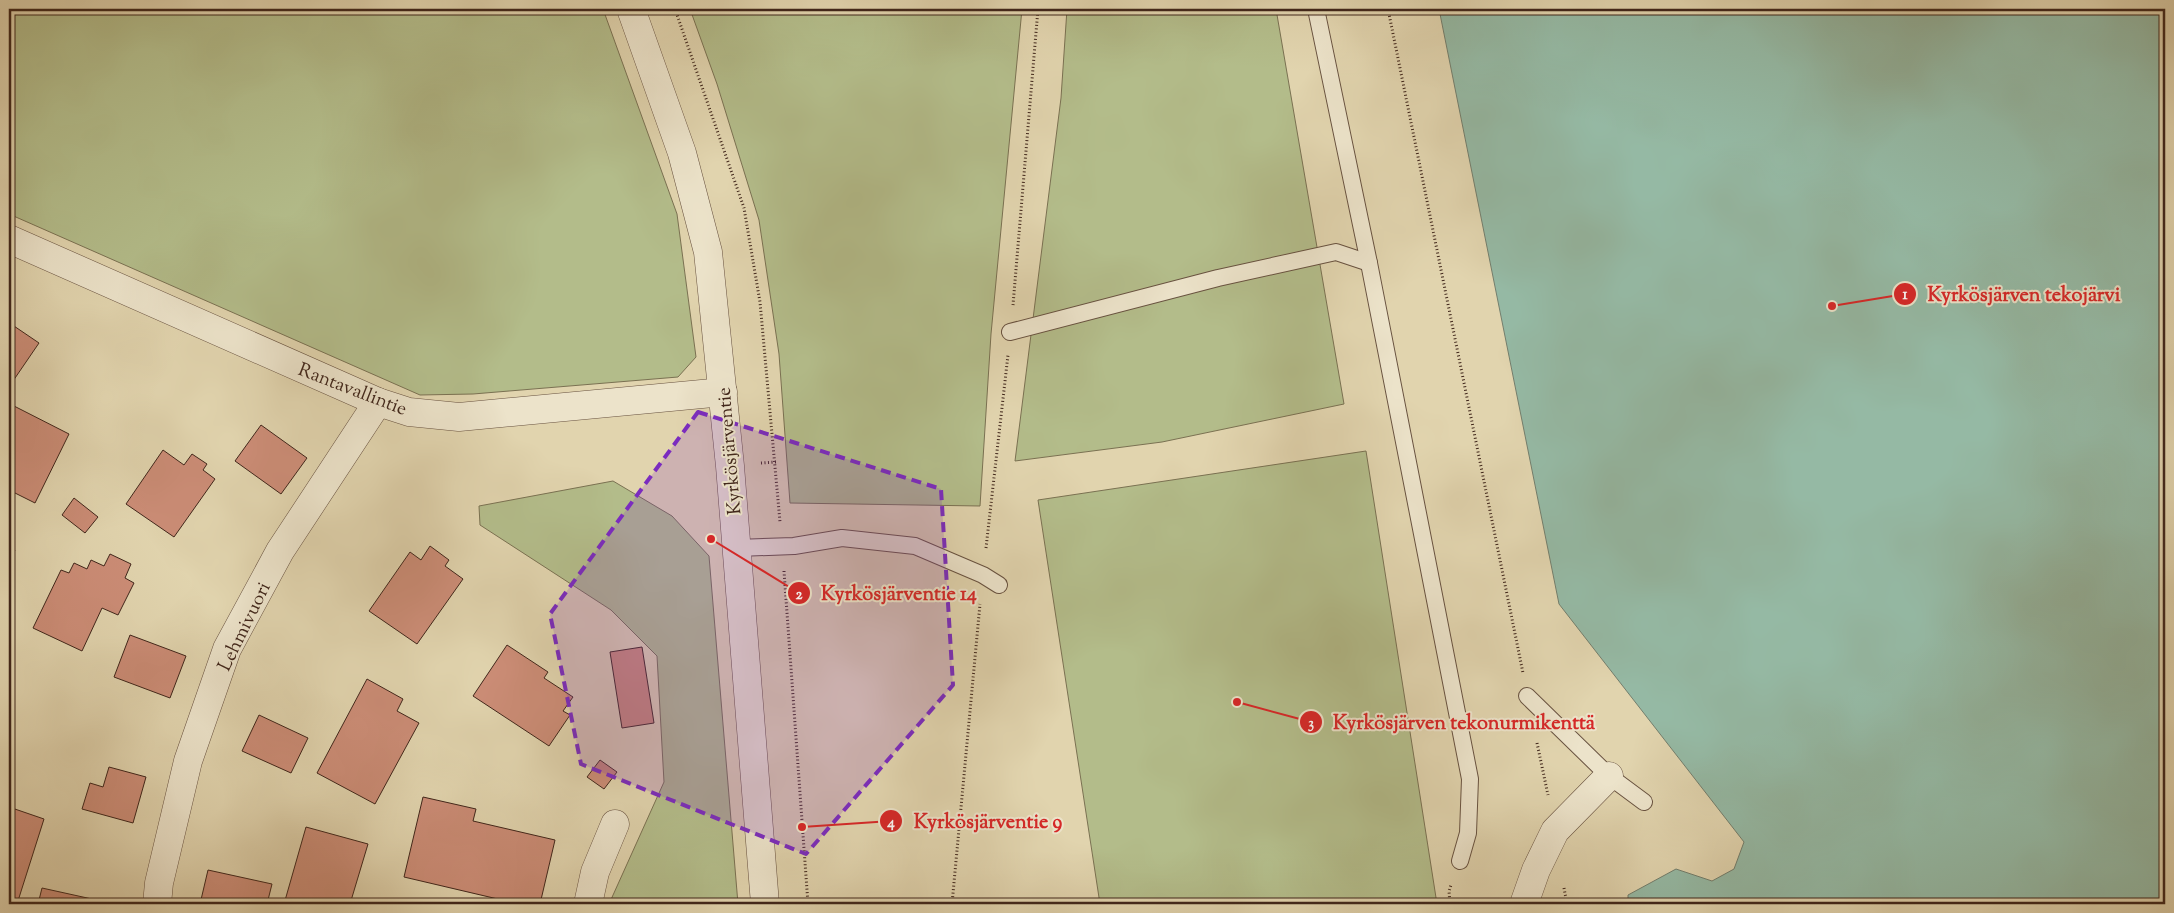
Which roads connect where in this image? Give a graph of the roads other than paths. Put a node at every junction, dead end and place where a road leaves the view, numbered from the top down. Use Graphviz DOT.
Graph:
graph roads {
  1 [pos="631,9"];
  2 [pos="1316,9"];
  3 [pos="9,239"];
  4 [pos="1369,263"];
  5 [pos="1010,332"];
  6 [pos="723,392"];
  7 [pos="378,402"];
  8 [pos="737,548"];
  9 [pos="999,585"];
  10 [pos="1527,696"];
  11 [pos="1609,776"];
  12 [pos="1644,802"];
  13 [pos="616,824"];
  14 [pos="1460,861"];
  15 [pos="157,904"];
  16 [pos="588,904"];
  17 [pos="764,904"];
  18 [pos="1524,904"];
  1 -- 6 [label="street, Kyrkösjärventie"];
  2 -- 4 [label="lane"];
  3 -- 7 [label="street, Rantavallintie"];
  4 -- 5 [label="lane"];
  4 -- 14 [label="lane"];
  6 -- 7 [label="street, Rantavallintie"];
  6 -- 8 [label="street, Kyrkösjärventie"];
  7 -- 15 [label="street, Lehmivuori"];
  8 -- 9 [label="lane"];
  8 -- 17 [label="street, Kyrkösjärventie"];
  10 -- 11 [label="lane"];
  11 -- 12 [label="lane"];
  11 -- 18 [label="street"];
  13 -- 16 [label="street"];
}
